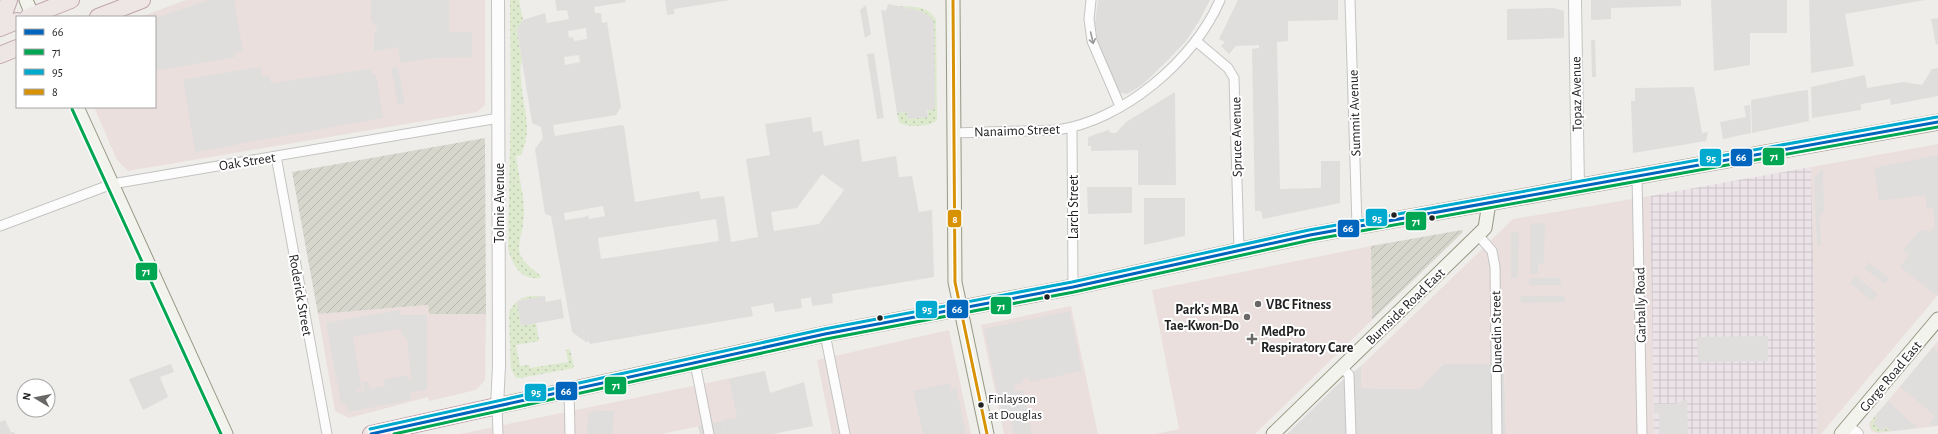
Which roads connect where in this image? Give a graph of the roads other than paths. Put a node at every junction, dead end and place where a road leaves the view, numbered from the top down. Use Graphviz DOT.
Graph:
graph roads {
  1 [pos="9,0"];
  2 [pos="26,0"];
  3 [pos="71,0"];
  4 [pos="142,0"];
  5 [pos="498,0"];
  6 [pos="953,0"];
  7 [pos="1091,0"];
  8 [pos="1220,0"];
  9 [pos="1350,0"];
  10 [pos="1575,0"];
  11 [pos="31,16"];
  12 [pos="101,16"];
  13 [pos="0,20"];
  14 [pos="16,21"];
  15 [pos="0,28"];
  16 [pos="1196,41"];
  17 [pos="16,48"];
  18 [pos="0,55"];
  19 [pos="16,59"];
  20 [pos="0,60"];
  21 [pos="1120,106"];
  22 [pos="77,108"];
  23 [pos="500,118"];
  24 [pos="1935,124"];
  25 [pos="1072,128"];
  26 [pos="953,133"];
  27 [pos="276,156"];
  28 [pos="1638,176"];
  29 [pos="112,184"];
  30 [pos="1578,188"];
  31 [pos="1489,203"];
  32 [pos="0,226"];
  33 [pos="1357,226"];
  34 [pos="1478,235"];
  35 [pos="1239,250"];
  36 [pos="1073,287"];
  37 [pos="959,309"];
  38 [pos="1938,319"];
  39 [pos="825,334"];
  40 [pos="695,363"];
  41 [pos="1342,367"];
  42 [pos="569,390"];
  43 [pos="498,406"];
  44 [pos="412,429"];
  45 [pos="1848,432"];
  46 [pos="226,434"];
  47 [pos="327,434"];
  48 [pos="371,434"];
  49 [pos="498,434"];
  50 [pos="570,434"];
  51 [pos="709,434"];
  52 [pos="845,434"];
  53 [pos="987,434"];
  54 [pos="1273,434"];
  55 [pos="1351,434"];
  56 [pos="1497,434"];
  57 [pos="1642,434"];
  1 -- 13 [label="highway"];
  2 -- 11 [label="main road"];
  3 -- 11 [label="highway"];
  4 -- 12 [label="highway"];
  5 -- 23 [label="street, Tolmie Avenue"];
  6 -- 26 [label="main road"];
  7 -- 21 [label="street, one-way"];
  8 -- 16 [label="street, Nanaimo Street"];
  9 -- 33 [label="street, Summit Avenue"];
  10 -- 30 [label="street, Topaz Avenue"];
  14 -- 15 [label="highway"];
  16 -- 21 [label="street, Nanaimo Street"];
  16 -- 35 [label="street, Spruce Avenue"];
  17 -- 18 [label="highway"];
  19 -- 20 [label="highway"];
  21 -- 25 [label="street, Nanaimo Street"];
  22 -- 29 [label="main road"];
  23 -- 27 [label="street, Oak Street"];
  23 -- 43 [label="street, Tolmie Avenue"];
  24 -- 28 [label="main road"];
  25 -- 26 [label="street, Nanaimo Street"];
  25 -- 36 [label="street, Larch Street"];
  26 -- 37 [label="main road"];
  27 -- 29 [label="street, Oak Street"];
  27 -- 47 [label="street, Roderick Street"];
  28 -- 30 [label="main road"];
  28 -- 57 [label="street, Garbally Road"];
  29 -- 32 [label="street, Oak Street"];
  29 -- 46 [label="main road"];
  30 -- 31 [label="main road"];
  31 -- 33 [label="main road"];
  31 -- 34 [label="main road, Burnside Road East"];
  33 -- 35 [label="main road"];
  34 -- 41 [label="main road, Burnside Road East"];
  34 -- 56 [label="street, Dunedin Street"];
  35 -- 36 [label="main road"];
  36 -- 37 [label="main road"];
  37 -- 39 [label="main road"];
  37 -- 53 [label="main road"];
  38 -- 45 [label="main road, Gorge Road East"];
  39 -- 40 [label="main road"];
  39 -- 52 [label="street"];
  40 -- 42 [label="main road"];
  40 -- 51 [label="street"];
  41 -- 54 [label="main road, Burnside Road East"];
  41 -- 55 [label="street"];
  42 -- 43 [label="main road"];
  42 -- 50 [label="street"];
  43 -- 44 [label="highway"];
  43 -- 49 [label="street"];
  44 -- 48 [label="highway"];
}
